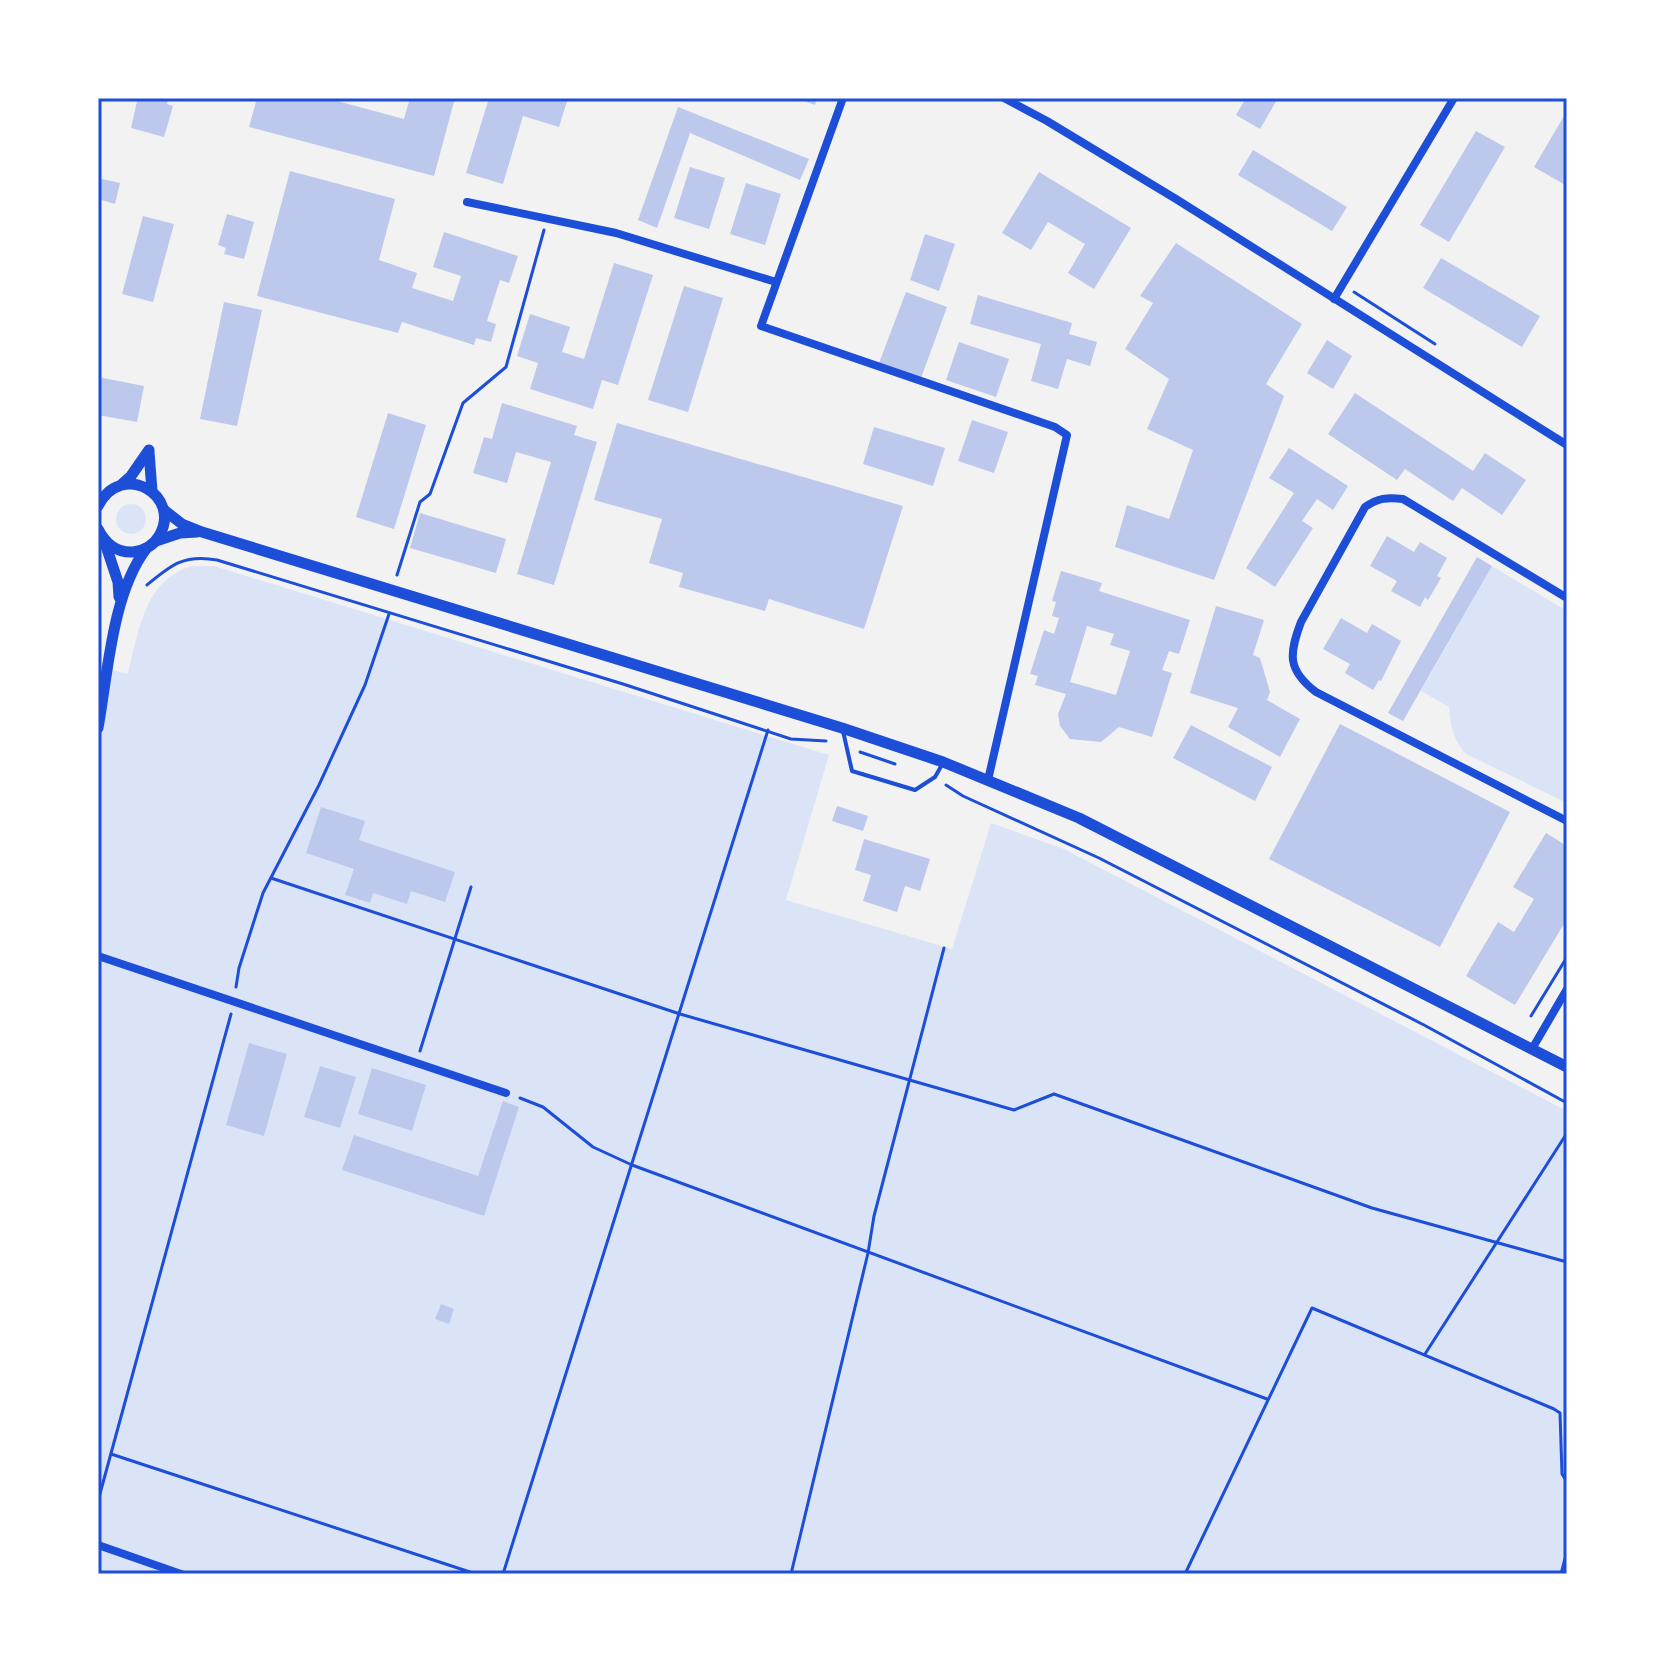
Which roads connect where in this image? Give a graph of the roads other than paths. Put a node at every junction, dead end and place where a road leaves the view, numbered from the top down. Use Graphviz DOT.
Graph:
graph roads {
  1 [pos="843,98"];
  2 [pos="1004,98"];
  3 [pos="1454,98"];
  4 [pos="467,202"];
  5 [pos="776,282"];
  6 [pos="1334,299"];
  7 [pos="1567,445"];
  8 [pos="116,487"];
  9 [pos="152,491"];
  10 [pos="98,493"];
  11 [pos="98,506"];
  12 [pos="164,510"];
  13 [pos="100,532"];
  14 [pos="202,532"];
  15 [pos="151,545"];
  16 [pos="1567,598"];
  17 [pos="120,606"];
  18 [pos="98,728"];
  19 [pos="842,728"];
  20 [pos="943,762"];
  21 [pos="988,780"];
  22 [pos="1567,821"];
  23 [pos="98,956"];
  24 [pos="1567,989"];
  25 [pos="1532,1049"];
  26 [pos="1567,1067"];
  27 [pos="506,1093"];
  28 [pos="98,1545"];
  29 [pos="181,1574"];
  1 -- 5 [label="street"];
  2 -- 6 [label="street"];
  3 -- 6 [label="street"];
  4 -- 5 [label="street"];
  5 -- 21 [label="street"];
  6 -- 7 [label="street"];
  8 -- 9 [label="street"];
  8 -- 9 [label="street"];
  8 -- 10 [label="street"];
  8 -- 11 [label="street"];
  9 -- 12 [label="street"];
  12 -- 14 [label="street"];
  12 -- 15 [label="street"];
  13 -- 15 [label="street"];
  13 -- 17 [label="street"];
  14 -- 15 [label="street"];
  14 -- 19 [label="street"];
  15 -- 17 [label="street"];
  16 -- 22 [label="street"];
  17 -- 18 [label="street"];
  19 -- 20 [label="street"];
  19 -- 20 [label="lane"];
  20 -- 21 [label="street"];
  21 -- 25 [label="street"];
  23 -- 27 [label="street"];
  24 -- 25 [label="street"];
  25 -- 26 [label="street"];
  28 -- 29 [label="street"];
}
